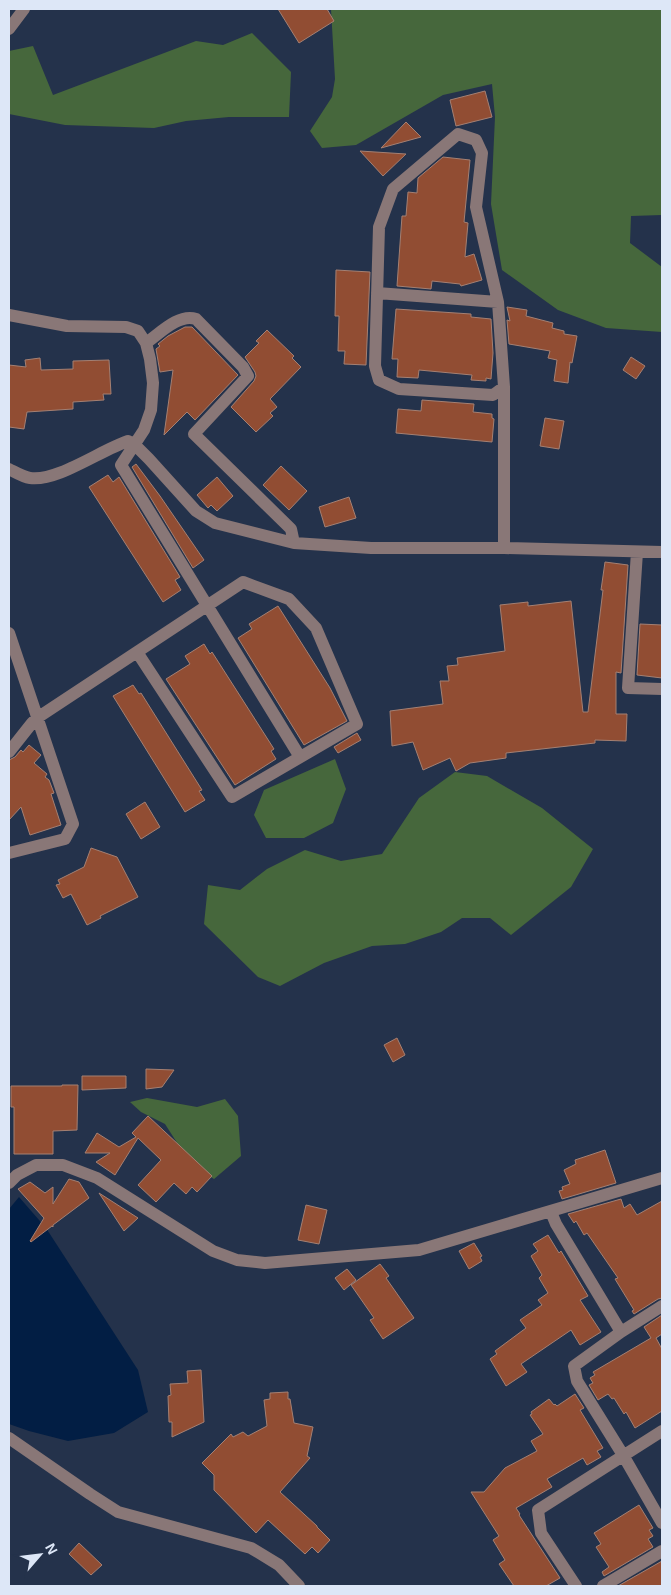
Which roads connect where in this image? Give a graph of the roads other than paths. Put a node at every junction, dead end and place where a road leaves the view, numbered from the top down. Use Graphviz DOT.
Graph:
graph roads {
  1 [pos="24,9"];
  2 [pos="9,29"];
  3 [pos="377,293"];
  4 [pos="498,302"];
  5 [pos="9,315"];
  6 [pos="146,343"];
  7 [pos="504,387"];
  8 [pos="135,445"];
  9 [pos="9,469"];
  10 [pos="294,543"];
  11 [pos="504,548"];
  12 [pos="637,552"];
  13 [pos="662,552"];
  14 [pos="208,606"];
  15 [pos="9,633"];
  16 [pos="138,652"];
  17 [pos="662,689"];
  18 [pos="37,718"];
  19 [pos="9,752"];
  20 [pos="300,758"];
  21 [pos="9,853"];
  22 [pos="662,1178"];
  23 [pos="9,1183"];
  24 [pos="551,1212"];
  25 [pos="662,1306"];
  26 [pos="621,1332"];
  27 [pos="662,1430"];
  28 [pos="9,1438"];
  29 [pos="623,1455"];
  30 [pos="662,1524"];
  31 [pos="662,1551"];
  32 [pos="298,1586"];
  33 [pos="576,1586"];
  34 [pos="603,1586"];
  1 -- 2 [label="street"];
  3 -- 4 [label="street"];
  3 -- 4 [label="street"];
  3 -- 7 [label="street"];
  4 -- 7 [label="street"];
  5 -- 6 [label="street"];
  6 -- 8 [label="street"];
  6 -- 10 [label="street"];
  7 -- 11 [label="street"];
  8 -- 9 [label="street"];
  8 -- 10 [label="street"];
  8 -- 14 [label="street"];
  10 -- 11 [label="street"];
  11 -- 12 [label="street"];
  12 -- 13 [label="street"];
  12 -- 17 [label="street"];
  14 -- 16 [label="street"];
  14 -- 20 [label="street"];
  14 -- 20 [label="street"];
  15 -- 18 [label="street"];
  16 -- 18 [label="street"];
  16 -- 20 [label="street"];
  18 -- 19 [label="street"];
  18 -- 21 [label="street"];
  22 -- 24 [label="street"];
  23 -- 24 [label="street"];
  24 -- 26 [label="street"];
  25 -- 26 [label="street"];
  26 -- 29 [label="street"];
  27 -- 29 [label="street"];
  28 -- 32 [label="street"];
  29 -- 30 [label="street"];
  29 -- 33 [label="street"];
  31 -- 34 [label="street"];
}
